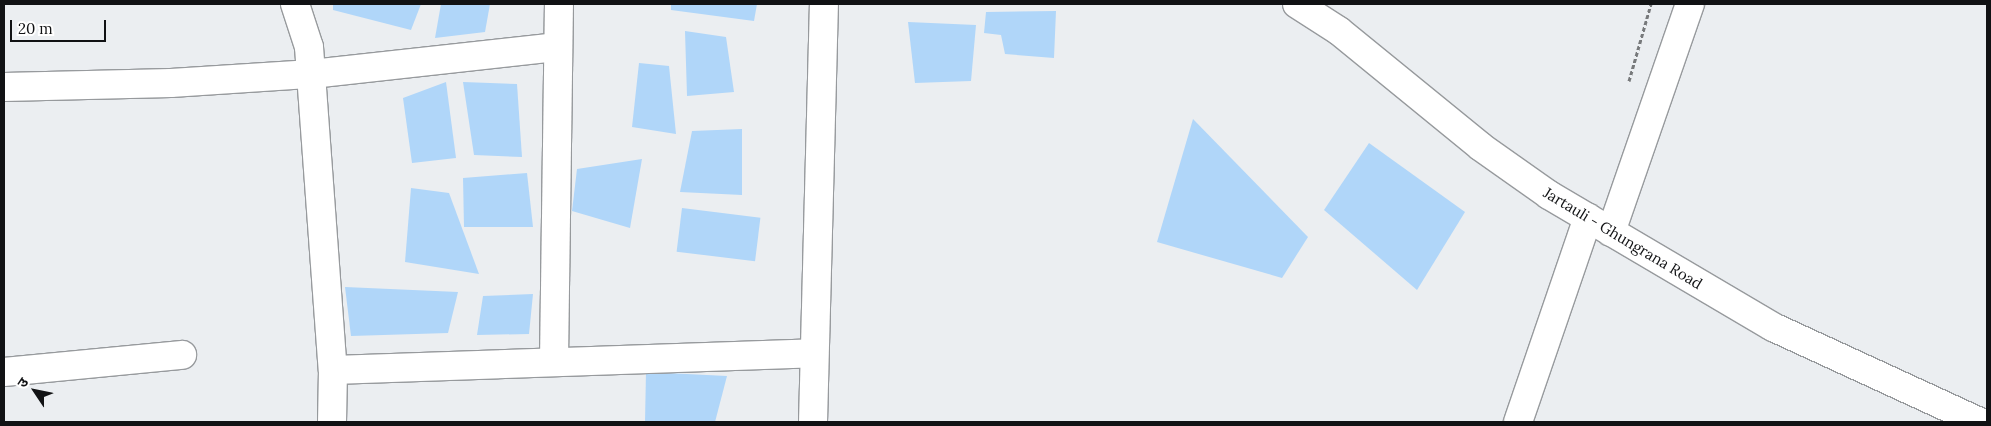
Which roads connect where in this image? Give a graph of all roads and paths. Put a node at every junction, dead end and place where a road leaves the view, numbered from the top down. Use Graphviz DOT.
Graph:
graph roads {
  1 [pos="295,4"];
  2 [pos="559,4"];
  3 [pos="824,4"];
  4 [pos="1297,4"];
  5 [pos="1690,4"];
  6 [pos="556,47"];
  7 [pos="312,74"];
  8 [pos="4,87"];
  9 [pos="1581,213"];
  10 [pos="1611,232"];
  11 [pos="814,353"];
  12 [pos="182,355"];
  13 [pos="554,360"];
  14 [pos="333,370"];
  15 [pos="4,372"];
  16 [pos="332,422"];
  17 [pos="813,422"];
  18 [pos="1518,422"];
  19 [pos="1980,422"];
  1 -- 7 [label="street"];
  2 -- 6 [label="street"];
  3 -- 11 [label="street"];
  4 -- 9 [label="street, Jartauli - Ghungrana Road"];
  5 -- 10 [label="street"];
  6 -- 7 [label="street"];
  6 -- 13 [label="street"];
  7 -- 8 [label="street"];
  7 -- 14 [label="street"];
  9 -- 10 [label="street, Jartauli - Ghungrana Road"];
  9 -- 18 [label="street"];
  10 -- 19 [label="street, Jartauli - Ghungrana Road"];
  11 -- 13 [label="street"];
  11 -- 17 [label="street"];
  12 -- 15 [label="street"];
  13 -- 14 [label="street"];
  14 -- 16 [label="street"];
}
